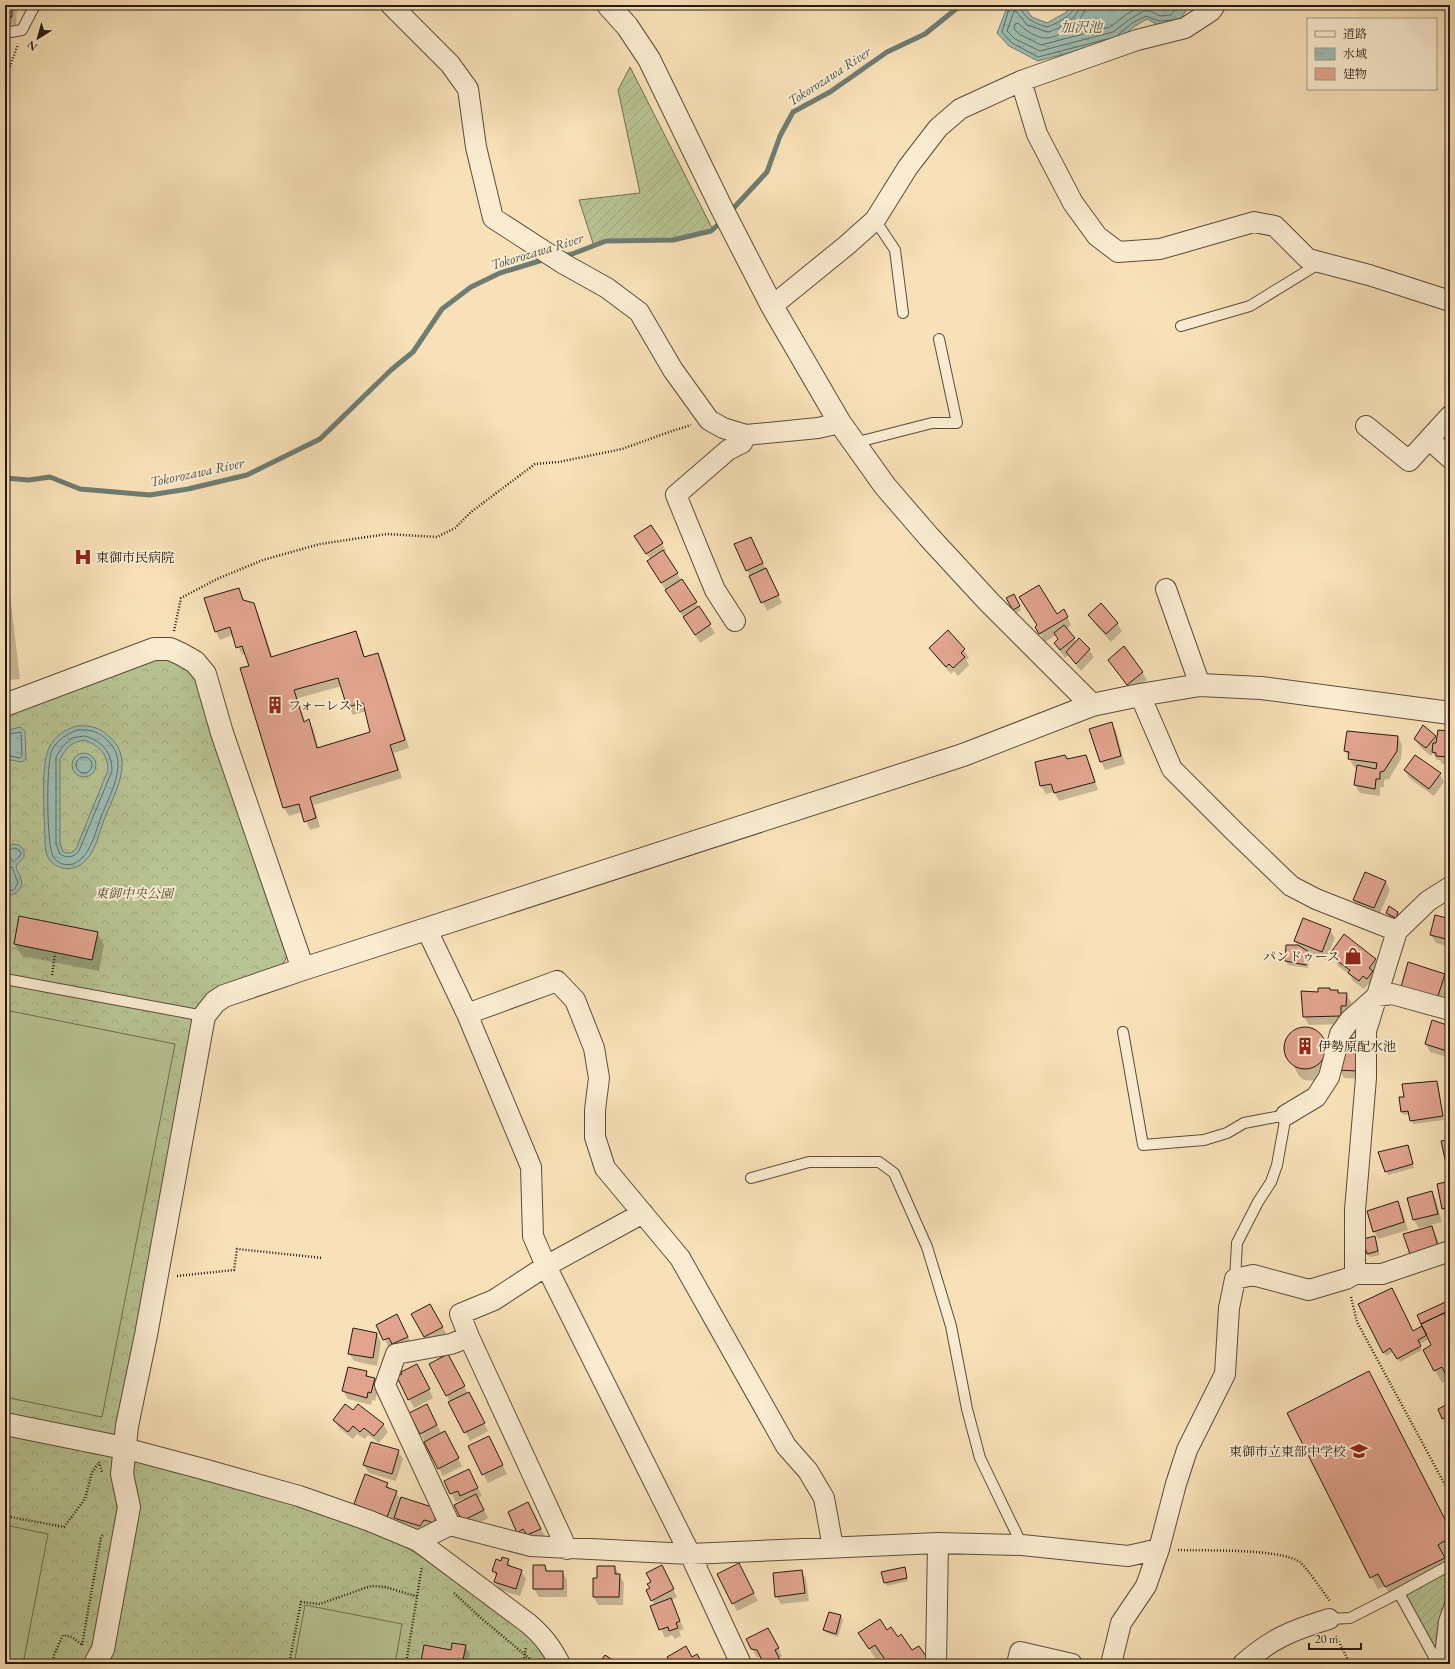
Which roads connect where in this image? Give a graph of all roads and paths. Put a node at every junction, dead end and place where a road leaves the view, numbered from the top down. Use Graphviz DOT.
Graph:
graph roads {
  1 [pos="35,5"];
  2 [pos="390,5"];
  3 [pos="608,5"];
  4 [pos="1215,5"];
  5 [pos="22,30"];
  6 [pos="5,34"];
  7 [pos="5,81"];
  8 [pos="1021,82"];
  9 [pos="875,220"];
  10 [pos="1320,263"];
  11 [pos="1450,301"];
  12 [pos="772,306"];
  13 [pos="903,313"];
  14 [pos="1181,326"];
  15 [pos="940,339"];
  16 [pos="1450,416"];
  17 [pos="709,420"];
  18 [pos="840,423"];
  19 [pos="1366,426"];
  20 [pos="746,435"];
  21 [pos="1430,440"];
  22 [pos="854,443"];
  23 [pos="1450,458"];
  24 [pos="1166,589"];
  25 [pos="735,620"];
  26 [pos="170,649"];
  27 [pos="1200,685"];
  28 [pos="1140,695"];
  29 [pos="5,705"];
  30 [pos="1092,706"];
  31 [pos="1450,713"];
  32 [pos="1450,887"];
  33 [pos="427,930"];
  34 [pos="1397,931"];
  35 [pos="55,954"];
  36 [pos="303,969"];
  37 [pos="52,975"];
  38 [pos="5,979"];
  39 [pos="1377,996"];
  40 [pos="1450,1010"];
  41 [pos="467,1014"];
  42 [pos="204,1016"];
  43 [pos="1123,1032"];
  44 [pos="1286,1115"];
  45 [pos="751,1178"];
  46 [pos="642,1213"];
  47 [pos="1450,1251"];
  48 [pos="323,1258"];
  49 [pos="546,1266"];
  50 [pos="157,1274"];
  51 [pos="1351,1277"];
  52 [pos="1235,1279"];
  53 [pos="469,1337"];
  54 [pos="5,1424"];
  55 [pos="124,1448"];
  56 [pos="99,1460"];
  57 [pos="98,1464"];
  58 [pos="104,1477"];
  59 [pos="1450,1494"];
  60 [pos="5,1516"];
  61 [pos="450,1525"];
  62 [pos="104,1534"];
  63 [pos="418,1541"];
  64 [pos="938,1543"];
  65 [pos="1022,1545"];
  66 [pos="833,1547"];
  67 [pos="567,1549"];
  68 [pos="1159,1549"];
  69 [pos="690,1554"];
  70 [pos="1450,1566"];
  71 [pos="427,1570"];
  72 [pos="451,1590"];
  73 [pos="1399,1593"];
  74 [pos="417,1596"];
  75 [pos="1450,1604"];
  76 [pos="1350,1618"];
  77 [pos="1329,1619"];
  78 [pos="527,1642"];
  79 [pos="82,1645"];
  80 [pos="524,1654"];
  81 [pos="90,1656"];
  82 [pos="52,1664"];
  83 [pos="289,1664"];
  84 [pos="406,1664"];
  85 [pos="523,1664"];
  86 [pos="536,1664"];
  87 [pos="560,1664"];
  88 [pos="741,1664"];
  89 [pos="936,1664"];
  90 [pos="1017,1664"];
  91 [pos="1072,1664"];
  92 [pos="1111,1664"];
  93 [pos="1243,1664"];
  94 [pos="1350,1664"];
  95 [pos="1438,1664"];
  1 -- 5 [label="lane"];
  2 -- 17 [label="street"];
  3 -- 12 [label="street"];
  4 -- 8 [label="street"];
  5 -- 6 [label="lane"];
  5 -- 7 [label="path"];
  8 -- 9 [label="street"];
  8 -- 10 [label="street"];
  9 -- 12 [label="street"];
  9 -- 13 [label="lane"];
  10 -- 11 [label="street"];
  10 -- 14 [label="lane"];
  12 -- 18 [label="street"];
  15 -- 22 [label="lane"];
  16 -- 21 [label="street"];
  17 -- 20 [label="street"];
  17 -- 26 [label="path"];
  18 -- 20 [label="street"];
  18 -- 22 [label="street"];
  19 -- 21 [label="street"];
  20 -- 25 [label="street"];
  21 -- 23 [label="street"];
  22 -- 30 [label="street"];
  24 -- 27 [label="street"];
  26 -- 29 [label="street"];
  26 -- 36 [label="street"];
  27 -- 28 [label="street"];
  27 -- 31 [label="street"];
  28 -- 30 [label="street"];
  28 -- 34 [label="street"];
  30 -- 33 [label="street"];
  32 -- 34 [label="street"];
  33 -- 36 [label="street"];
  33 -- 41 [label="street"];
  34 -- 39 [label="street"];
  35 -- 37 [label="path"];
  36 -- 42 [label="street"];
  38 -- 42 [label="lane"];
  39 -- 40 [label="street"];
  39 -- 44 [label="street"];
  39 -- 51 [label="street"];
  41 -- 46 [label="street"];
  41 -- 49 [label="street"];
  42 -- 50 [label="street"];
  43 -- 44 [label="lane"];
  44 -- 52 [label="lane"];
  45 -- 65 [label="lane"];
  46 -- 49 [label="street"];
  46 -- 66 [label="street"];
  47 -- 51 [label="street"];
  48 -- 50 [label="path"];
  49 -- 53 [label="street"];
  49 -- 69 [label="street"];
  50 -- 55 [label="street"];
  51 -- 52 [label="street"];
  51 -- 59 [label="path"];
  52 -- 68 [label="street"];
  53 -- 61 [label="street"];
  53 -- 67 [label="street"];
  54 -- 55 [label="street"];
  55 -- 63 [label="street"];
  55 -- 81 [label="street"];
  56 -- 57 [label="path"];
  57 -- 58 [label="path"];
  57 -- 60 [label="path"];
  61 -- 63 [label="street"];
  61 -- 67 [label="street"];
  62 -- 79 [label="path"];
  63 -- 87 [label="street"];
  64 -- 65 [label="street"];
  64 -- 66 [label="street"];
  64 -- 89 [label="street"];
  65 -- 68 [label="street"];
  66 -- 69 [label="street"];
  67 -- 69 [label="street"];
  68 -- 76 [label="path"];
  68 -- 92 [label="street"];
  69 -- 88 [label="street"];
  70 -- 73 [label="lane"];
  71 -- 74 [label="path"];
  72 -- 80 [label="path"];
  73 -- 76 [label="lane"];
  73 -- 95 [label="lane"];
  74 -- 83 [label="path"];
  74 -- 84 [label="path"];
  75 -- 95 [label="lane"];
  76 -- 77 [label="lane"];
  77 -- 93 [label="street"];
  77 -- 94 [label="path"];
  78 -- 80 [label="path"];
  79 -- 81 [label="path"];
  79 -- 82 [label="path"];
  80 -- 85 [label="path"];
  80 -- 86 [label="path"];
  90 -- 91 [label="street"];
}
